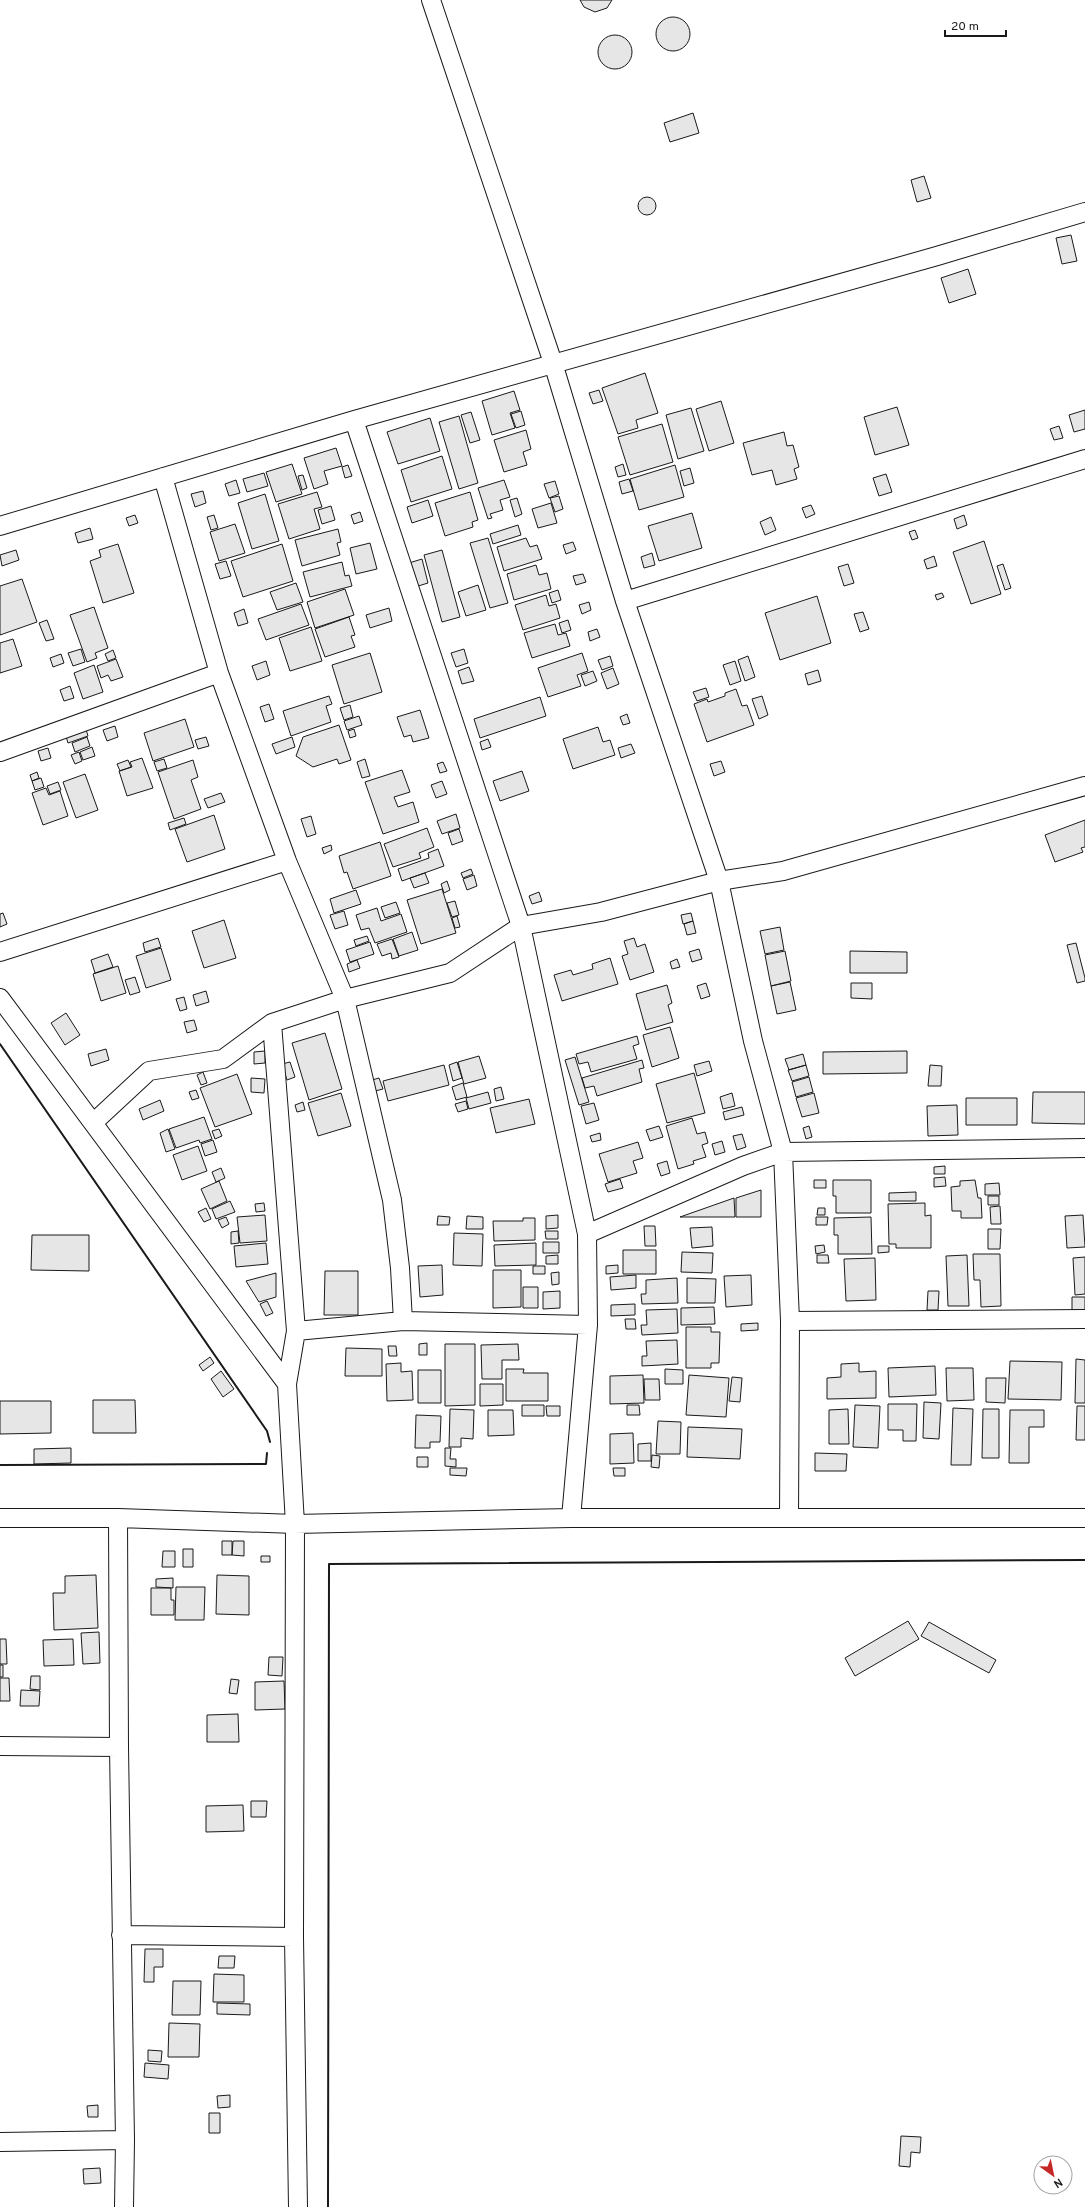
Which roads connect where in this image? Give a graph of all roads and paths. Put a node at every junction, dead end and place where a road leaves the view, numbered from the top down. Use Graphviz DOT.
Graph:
graph roads {
  1 [pos="431,0"];
  2 [pos="1085,212"];
  3 [pos="553,363"];
  4 [pos="354,420"];
  5 [pos="1085,458"];
  6 [pos="163,477"];
  7 [pos="0,526"];
  8 [pos="625,601"];
  9 [pos="219,673"];
  10 [pos="0,752"];
  11 [pos="1085,786"];
  12 [pos="287,861"];
  13 [pos="719,881"];
  14 [pos="521,926"];
  15 [pos="0,952"];
  16 [pos="0,998"];
  17 [pos="345,999"];
  18 [pos="272,1023"];
  19 [pos="93,1123"];
  20 [pos="1085,1148"];
  21 [pos="783,1152"];
  22 [pos="587,1234"];
  23 [pos="1085,1319"];
  24 [pos="403,1321"];
  25 [pos="790,1321"];
  26 [pos="588,1325"];
  27 [pos="296,1331"];
  28 [pos="287,1384"];
  29 [pos="0,1518"];
  30 [pos="118,1518"];
  31 [pos="571,1518"];
  32 [pos="789,1518"];
  33 [pos="1085,1518"];
  34 [pos="294,1524"];
  35 [pos="0,1746"];
  36 [pos="118,1747"];
  37 [pos="121,1935"];
  38 [pos="294,1937"];
  39 [pos="125,2140"];
  40 [pos="0,2142"];
  41 [pos="124,2207"];
  42 [pos="298,2207"];
  1 -- 3 [label="street"];
  2 -- 3 [label="street"];
  3 -- 4 [label="street"];
  3 -- 8 [label="street"];
  4 -- 6 [label="street"];
  4 -- 14 [label="street"];
  5 -- 8 [label="street"];
  6 -- 7 [label="street"];
  6 -- 9 [label="street"];
  8 -- 13 [label="street"];
  9 -- 10 [label="street"];
  9 -- 12 [label="street"];
  11 -- 13 [label="street"];
  12 -- 15 [label="street"];
  12 -- 17 [label="street"];
  13 -- 14 [label="street"];
  13 -- 21 [label="street"];
  14 -- 17 [label="street"];
  14 -- 22 [label="street"];
  16 -- 19 [label="street"];
  17 -- 18 [label="street"];
  17 -- 24 [label="street"];
  18 -- 19 [label="street"];
  18 -- 27 [label="street"];
  19 -- 28 [label="street"];
  20 -- 21 [label="street"];
  21 -- 22 [label="street"];
  21 -- 25 [label="street"];
  22 -- 26 [label="street"];
  23 -- 25 [label="street"];
  24 -- 26 [label="street"];
  24 -- 27 [label="street"];
  25 -- 32 [label="street"];
  26 -- 31 [label="street"];
  27 -- 28 [label="street"];
  28 -- 34 [label="street"];
  29 -- 30 [label="street"];
  30 -- 34 [label="street"];
  30 -- 36 [label="street"];
  31 -- 32 [label="street"];
  31 -- 34 [label="street"];
  32 -- 33 [label="street"];
  34 -- 38 [label="street"];
  35 -- 36 [label="street"];
  36 -- 37 [label="street"];
  37 -- 38 [label="street"];
  37 -- 39 [label="street"];
  38 -- 42 [label="street"];
  39 -- 40 [label="street"];
  39 -- 41 [label="street"];
}
